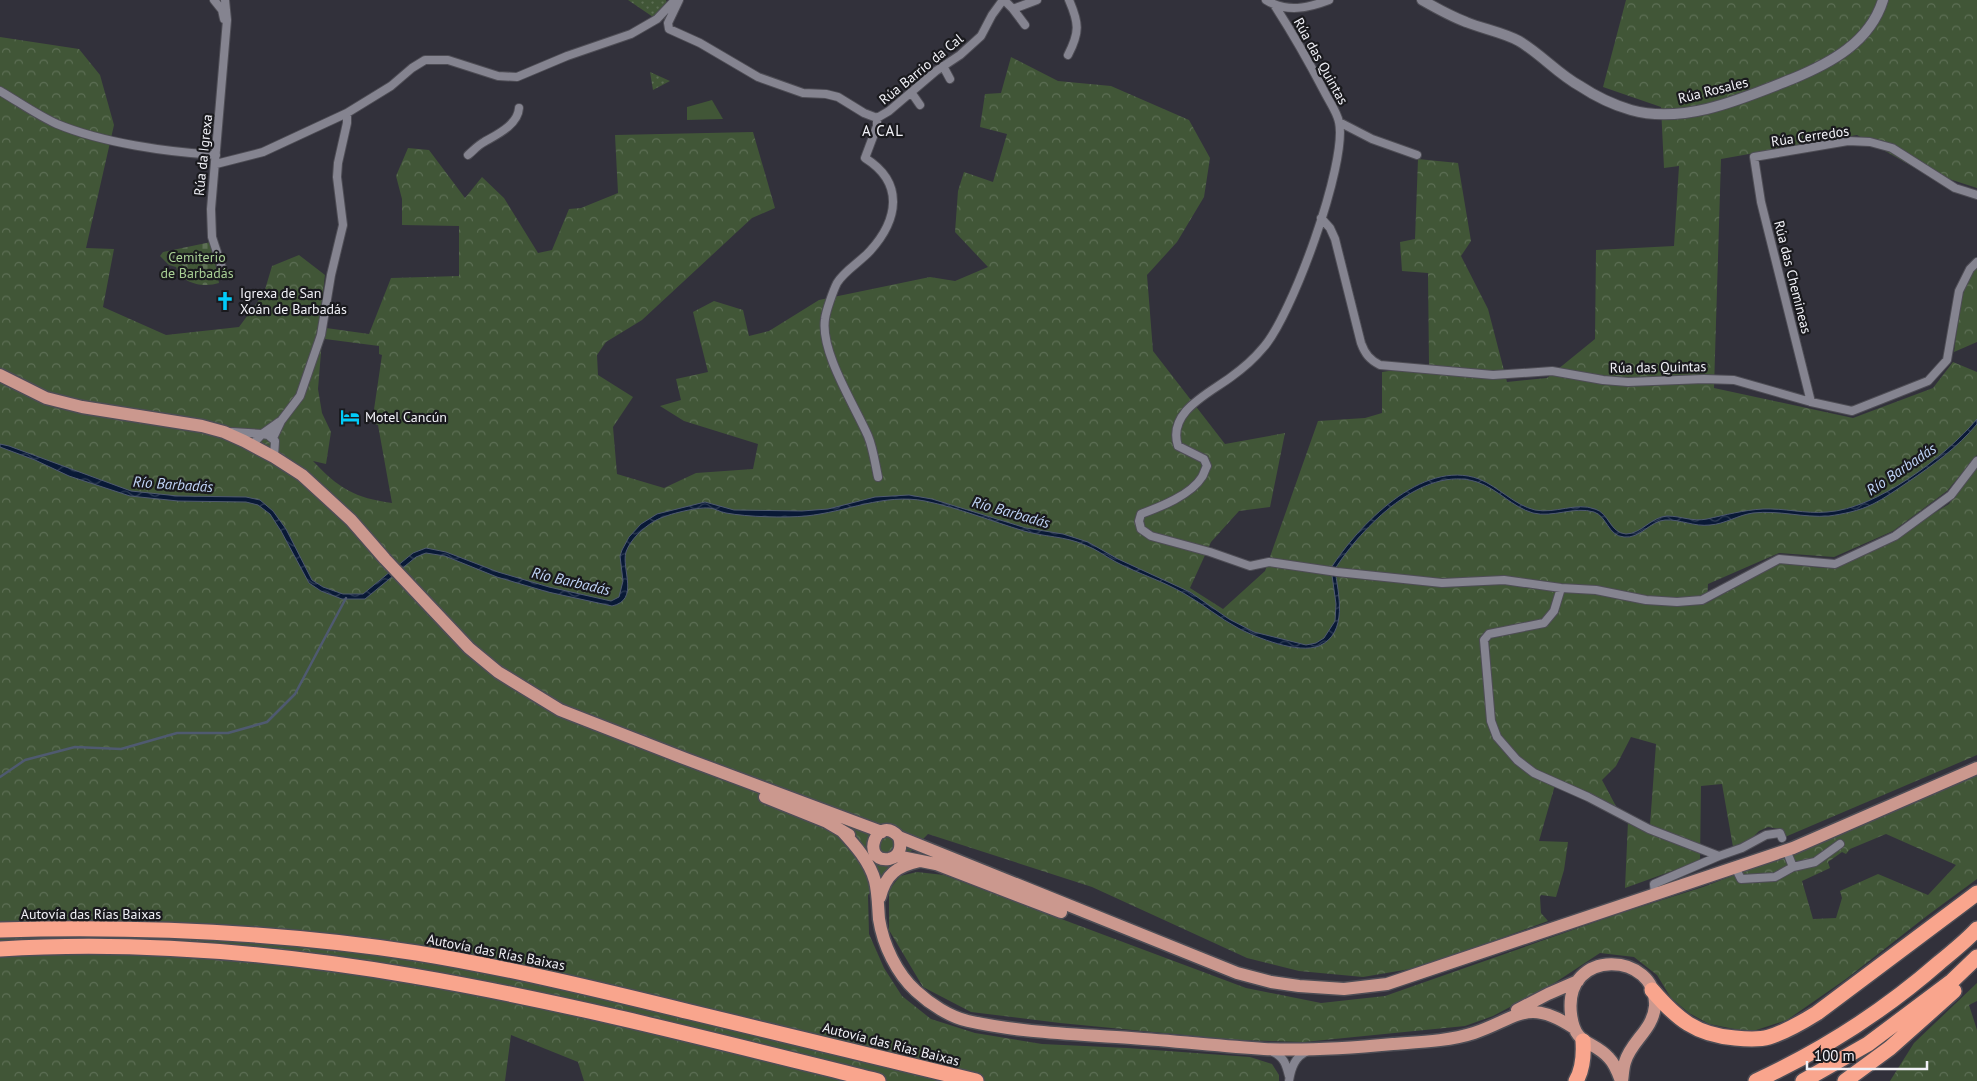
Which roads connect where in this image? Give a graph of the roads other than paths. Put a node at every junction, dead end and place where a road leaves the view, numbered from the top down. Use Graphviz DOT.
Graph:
graph roads {
  1 [pos="214,0"];
  2 [pos="225,0"];
  3 [pos="675,0"];
  4 [pos="679,0"];
  5 [pos="1003,0"];
  6 [pos="1038,0"];
  7 [pos="1069,0"];
  8 [pos="1266,0"];
  9 [pos="1329,0"];
  10 [pos="1422,0"];
  11 [pos="1883,0"];
  12 [pos="1276,6"];
  13 [pos="1013,9"];
  14 [pos="1025,25"];
  15 [pos="226,36"];
  16 [pos="1068,55"];
  17 [pos="943,66"];
  18 [pos="950,79"];
  19 [pos="0,91"];
  20 [pos="911,92"];
  21 [pos="920,105"];
  22 [pos="519,108"];
  23 [pos="347,112"];
  24 [pos="877,118"];
  25 [pos="1339,122"];
  26 [pos="216,155"];
  27 [pos="468,155"];
  28 [pos="1417,155"];
  29 [pos="1754,156"];
  30 [pos="216,164"];
  31 [pos="1977,195"];
  32 [pos="1321,218"];
  33 [pos="1977,262"];
  34 [pos="224,274"];
  35 [pos="0,375"];
  36 [pos="1811,402"];
  37 [pos="281,421"];
  38 [pos="224,432"];
  39 [pos="262,434"];
  40 [pos="273,438"];
  41 [pos="252,445"];
  42 [pos="274,457"];
  43 [pos="1977,461"];
  44 [pos="878,476"];
  45 [pos="1561,588"];
  46 [pos="686,760"];
  47 [pos="1977,768"];
  48 [pos="842,831"];
  49 [pos="882,832"];
  50 [pos="899,837"];
  51 [pos="1782,838"];
  52 [pos="1840,844"];
  53 [pos="873,849"];
  54 [pos="1718,856"];
  55 [pos="894,857"];
  56 [pos="1789,857"];
  57 [pos="922,861"];
  58 [pos="1734,867"];
  59 [pos="1793,867"];
  60 [pos="879,881"];
  61 [pos="1977,892"];
  62 [pos="1655,894"];
  63 [pos="1977,929"];
  64 [pos="0,930"];
  65 [pos="0,949"];
  66 [pos="1182,952"];
  67 [pos="1977,957"];
  68 [pos="1977,969"];
  69 [pos="1578,981"];
  70 [pos="1652,990"];
  71 [pos="1502,1020"];
  72 [pos="1574,1028"];
  73 [pos="1583,1042"];
  74 [pos="1266,1049"];
  75 [pos="1290,1049"];
  76 [pos="1315,1049"];
  77 [pos="1290,1064"];
  78 [pos="1289,1079"];
  79 [pos="878,1081"];
  80 [pos="976,1081"];
  81 [pos="1576,1081"];
  82 [pos="1621,1081"];
  83 [pos="1756,1081"];
  84 [pos="1803,1081"];
  85 [pos="1845,1081"];
  1 -- 15 [label="street, Rúa da Igrexa"];
  2 -- 15 [label="street, Rúa da Igrexa"];
  3 -- 23 [label="street"];
  4 -- 24 [label="street"];
  5 -- 13 [label="street"];
  5 -- 17 [label="street, Rúa Barrio da Cal"];
  6 -- 13 [label="street"];
  7 -- 16 [label="street"];
  8 -- 12 [label="street"];
  9 -- 12 [label="street"];
  10 -- 11 [label="street, Rúa Rosales"];
  12 -- 25 [label="street, Rúa das Quintas"];
  13 -- 14 [label="street"];
  15 -- 26 [label="street, Rúa da Igrexa"];
  17 -- 18 [label="street"];
  17 -- 20 [label="street, Rúa Barrio da Cal"];
  19 -- 26 [label="street"];
  20 -- 21 [label="street"];
  20 -- 24 [label="street, Rúa Barrio da Cal"];
  22 -- 27 [label="street"];
  23 -- 30 [label="street"];
  23 -- 37 [label="street"];
  24 -- 44 [label="street, Rúa Barrio da Cal"];
  25 -- 28 [label="street"];
  25 -- 32 [label="street, Rúa das Quintas"];
  26 -- 30 [label="street, Rúa da Igrexa"];
  29 -- 31 [label="street, Rúa Cerredos"];
  29 -- 36 [label="street, Rúa das Chemineas"];
  30 -- 34 [label="street, Rúa da Igrexa"];
  32 -- 36 [label="street, Rúa das Quintas"];
  32 -- 45 [label="street, Rúa das Quintas"];
  33 -- 36 [label="street, Rúa das Quintas"];
  35 -- 38 [label="main road"];
  37 -- 39 [label="street"];
  37 -- 40 [label="street"];
  38 -- 39 [label="street"];
  38 -- 41 [label="main road"];
  39 -- 40 [label="street"];
  39 -- 41 [label="street"];
  40 -- 42 [label="street"];
  41 -- 42 [label="main road"];
  42 -- 46 [label="main road"];
  43 -- 45 [label="street"];
  45 -- 54 [label="street"];
  46 -- 48 [label="main road"];
  46 -- 49 [label="main road"];
  47 -- 58 [label="main road"];
  48 -- 53 [label="main road"];
  48 -- 60 [label="main road"];
  49 -- 50 [label="main road"];
  49 -- 53 [label="main road"];
  50 -- 55 [label="main road"];
  50 -- 66 [label="main road"];
  51 -- 54 [label="street"];
  52 -- 59 [label="street"];
  53 -- 55 [label="main road"];
  53 -- 60 [label="main road"];
  54 -- 62 [label="street"];
  55 -- 57 [label="main road"];
  55 -- 60 [label="main road"];
  56 -- 59 [label="street"];
  57 -- 60 [label="main road"];
  57 -- 66 [label="main road"];
  58 -- 59 [label="street"];
  58 -- 62 [label="main road"];
  60 -- 74 [label="main road"];
  61 -- 70 [label="highway"];
  62 -- 66 [label="main road"];
  63 -- 83 [label="highway"];
  64 -- 80 [label="highway, Autovía das Rías Baixas"];
  65 -- 79 [label="highway"];
  67 -- 84 [label="highway"];
  68 -- 85 [label="highway"];
  69 -- 70 [label="main road"];
  69 -- 71 [label="main road"];
  69 -- 72 [label="main road"];
  70 -- 82 [label="main road"];
  71 -- 72 [label="main road"];
  71 -- 76 [label="main road"];
  72 -- 73 [label="main road"];
  73 -- 81 [label="highway"];
  73 -- 82 [label="main road"];
  74 -- 75 [label="main road"];
  74 -- 77 [label="street"];
  75 -- 76 [label="main road"];
  75 -- 77 [label="street"];
  76 -- 77 [label="street"];
  77 -- 78 [label="street"];
}
